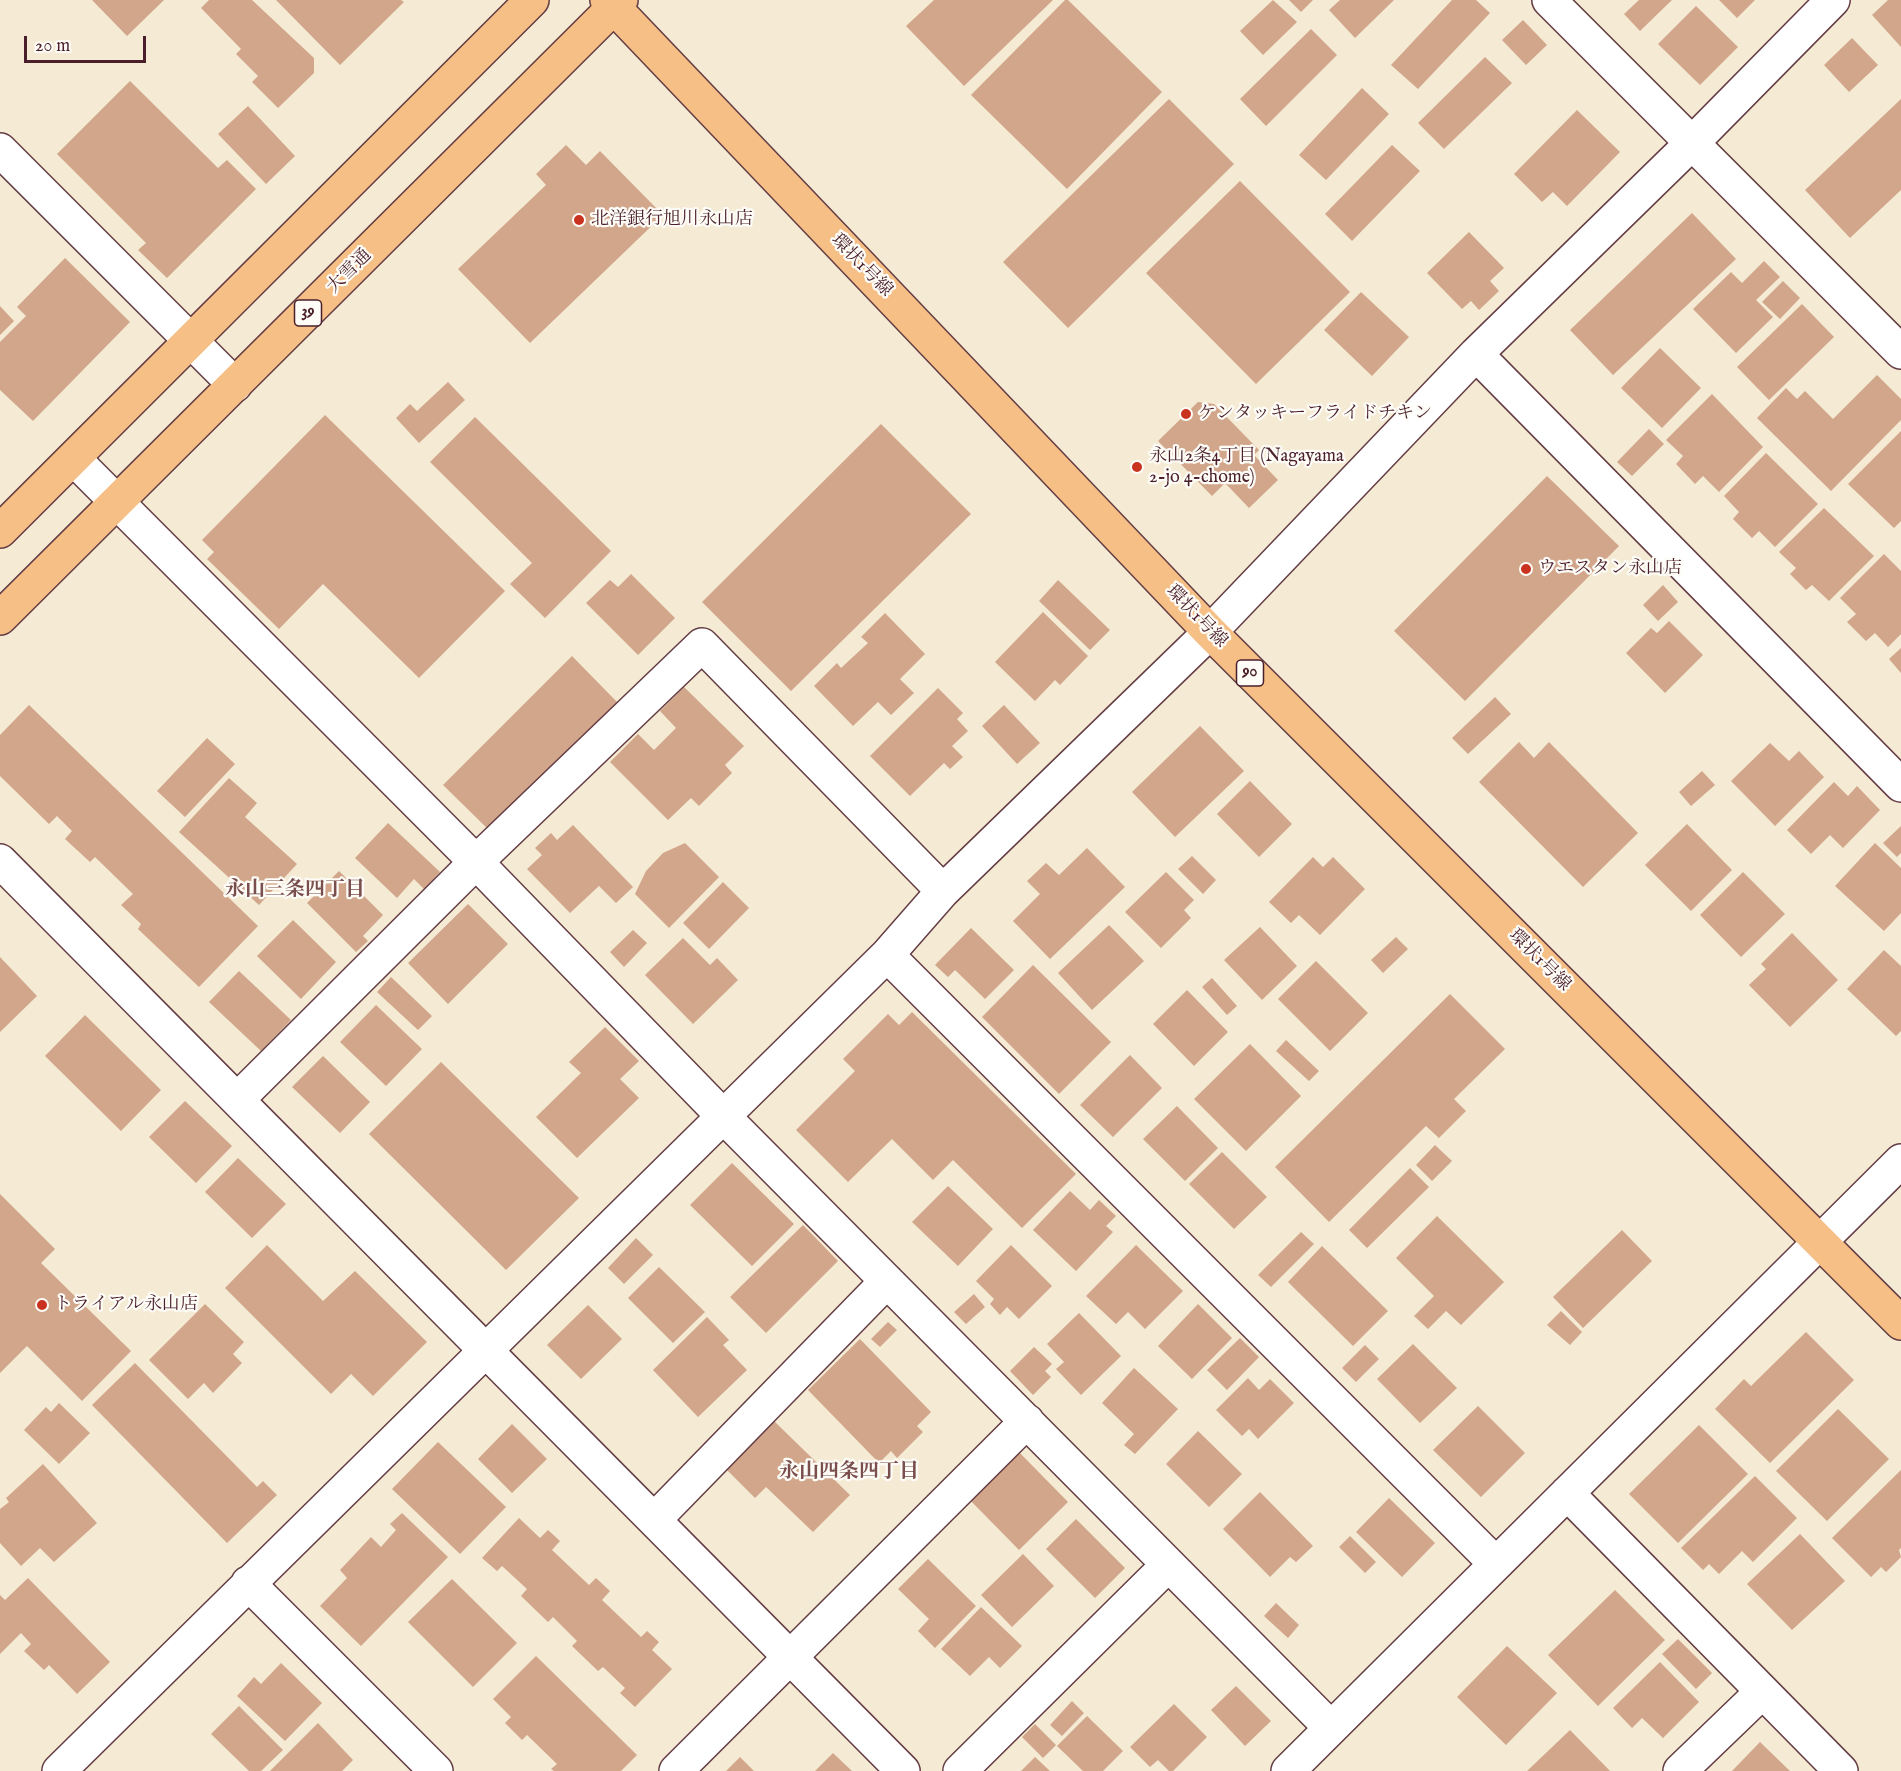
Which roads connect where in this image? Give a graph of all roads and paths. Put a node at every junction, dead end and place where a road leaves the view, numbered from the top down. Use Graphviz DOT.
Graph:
graph roads {
  1 [pos="532,0"];
  2 [pos="1549,0"];
  3 [pos="1833,0"];
  4 [pos="614,2"];
  5 [pos="1692,144"];
  6 [pos="0,150"];
  7 [pos="191,342"];
  8 [pos="1901,352"];
  9 [pos="1476,354"];
  10 [pos="235,386"];
  11 [pos="74,459"];
  12 [pos="118,503"];
  13 [pos="0,531"];
  14 [pos="0,618"];
  15 [pos="1210,632"];
  16 [pos="1901,785"];
  17 [pos="0,861"];
  18 [pos="476,862"];
  19 [pos="943,891"];
  20 [pos="887,955"];
  21 [pos="238,1099"];
  22 [pos="722,1115"];
  23 [pos="1901,1161"];
  24 [pos="1820,1242"];
  25 [pos="887,1281"];
  26 [pos="1901,1323"];
  27 [pos="486,1348"];
  28 [pos="1027,1421"];
  29 [pos="1567,1493"];
  30 [pos="654,1520"];
  31 [pos="1496,1564"];
  32 [pos="1168,1565"];
  33 [pos="248,1583"];
  34 [pos="790,1658"];
  35 [pos="1762,1692"];
  36 [pos="1331,1728"];
  37 [pos="59,1771"];
  38 [pos="436,1771"];
  39 [pos="676,1771"];
  40 [pos="903,1771"];
  41 [pos="960,1771"];
  42 [pos="1288,1771"];
  43 [pos="1680,1771"];
  44 [pos="1841,1771"];
  1 -- 7 [label="main road"];
  2 -- 5 [label="street"];
  3 -- 5 [label="street"];
  4 -- 10 [label="main road, 大雪通 / 39"];
  4 -- 15 [label="main road, 環状1号線 / 90"];
  5 -- 8 [label="street"];
  5 -- 9 [label="street"];
  6 -- 7 [label="street"];
  7 -- 10 [label="street"];
  7 -- 11 [label="main road"];
  9 -- 15 [label="street"];
  9 -- 16 [label="street"];
  10 -- 12 [label="main road, 大雪通 / 39"];
  11 -- 12 [label="street"];
  11 -- 13 [label="main road"];
  12 -- 14 [label="main road, 大雪通 / 39"];
  12 -- 18 [label="street"];
  15 -- 19 [label="street"];
  15 -- 24 [label="main road, 環状1号線 / 90"];
  17 -- 21 [label="street"];
  18 -- 19 [label="street"];
  18 -- 21 [label="street"];
  18 -- 22 [label="street"];
  19 -- 20 [label="street"];
  20 -- 22 [label="street"];
  20 -- 31 [label="street"];
  21 -- 27 [label="street"];
  22 -- 25 [label="street"];
  22 -- 27 [label="street"];
  23 -- 24 [label="street"];
  24 -- 26 [label="main road, 環状1号線 / 90"];
  24 -- 29 [label="street"];
  25 -- 28 [label="street"];
  25 -- 30 [label="street"];
  27 -- 30 [label="street"];
  27 -- 33 [label="street"];
  28 -- 32 [label="street"];
  28 -- 34 [label="street"];
  29 -- 31 [label="street"];
  29 -- 35 [label="street"];
  30 -- 34 [label="street"];
  31 -- 36 [label="street"];
  32 -- 36 [label="street"];
  32 -- 41 [label="street"];
  33 -- 37 [label="street"];
  33 -- 38 [label="street"];
  34 -- 39 [label="street"];
  34 -- 40 [label="street"];
  35 -- 43 [label="street"];
  35 -- 44 [label="street"];
  36 -- 42 [label="street"];
}
